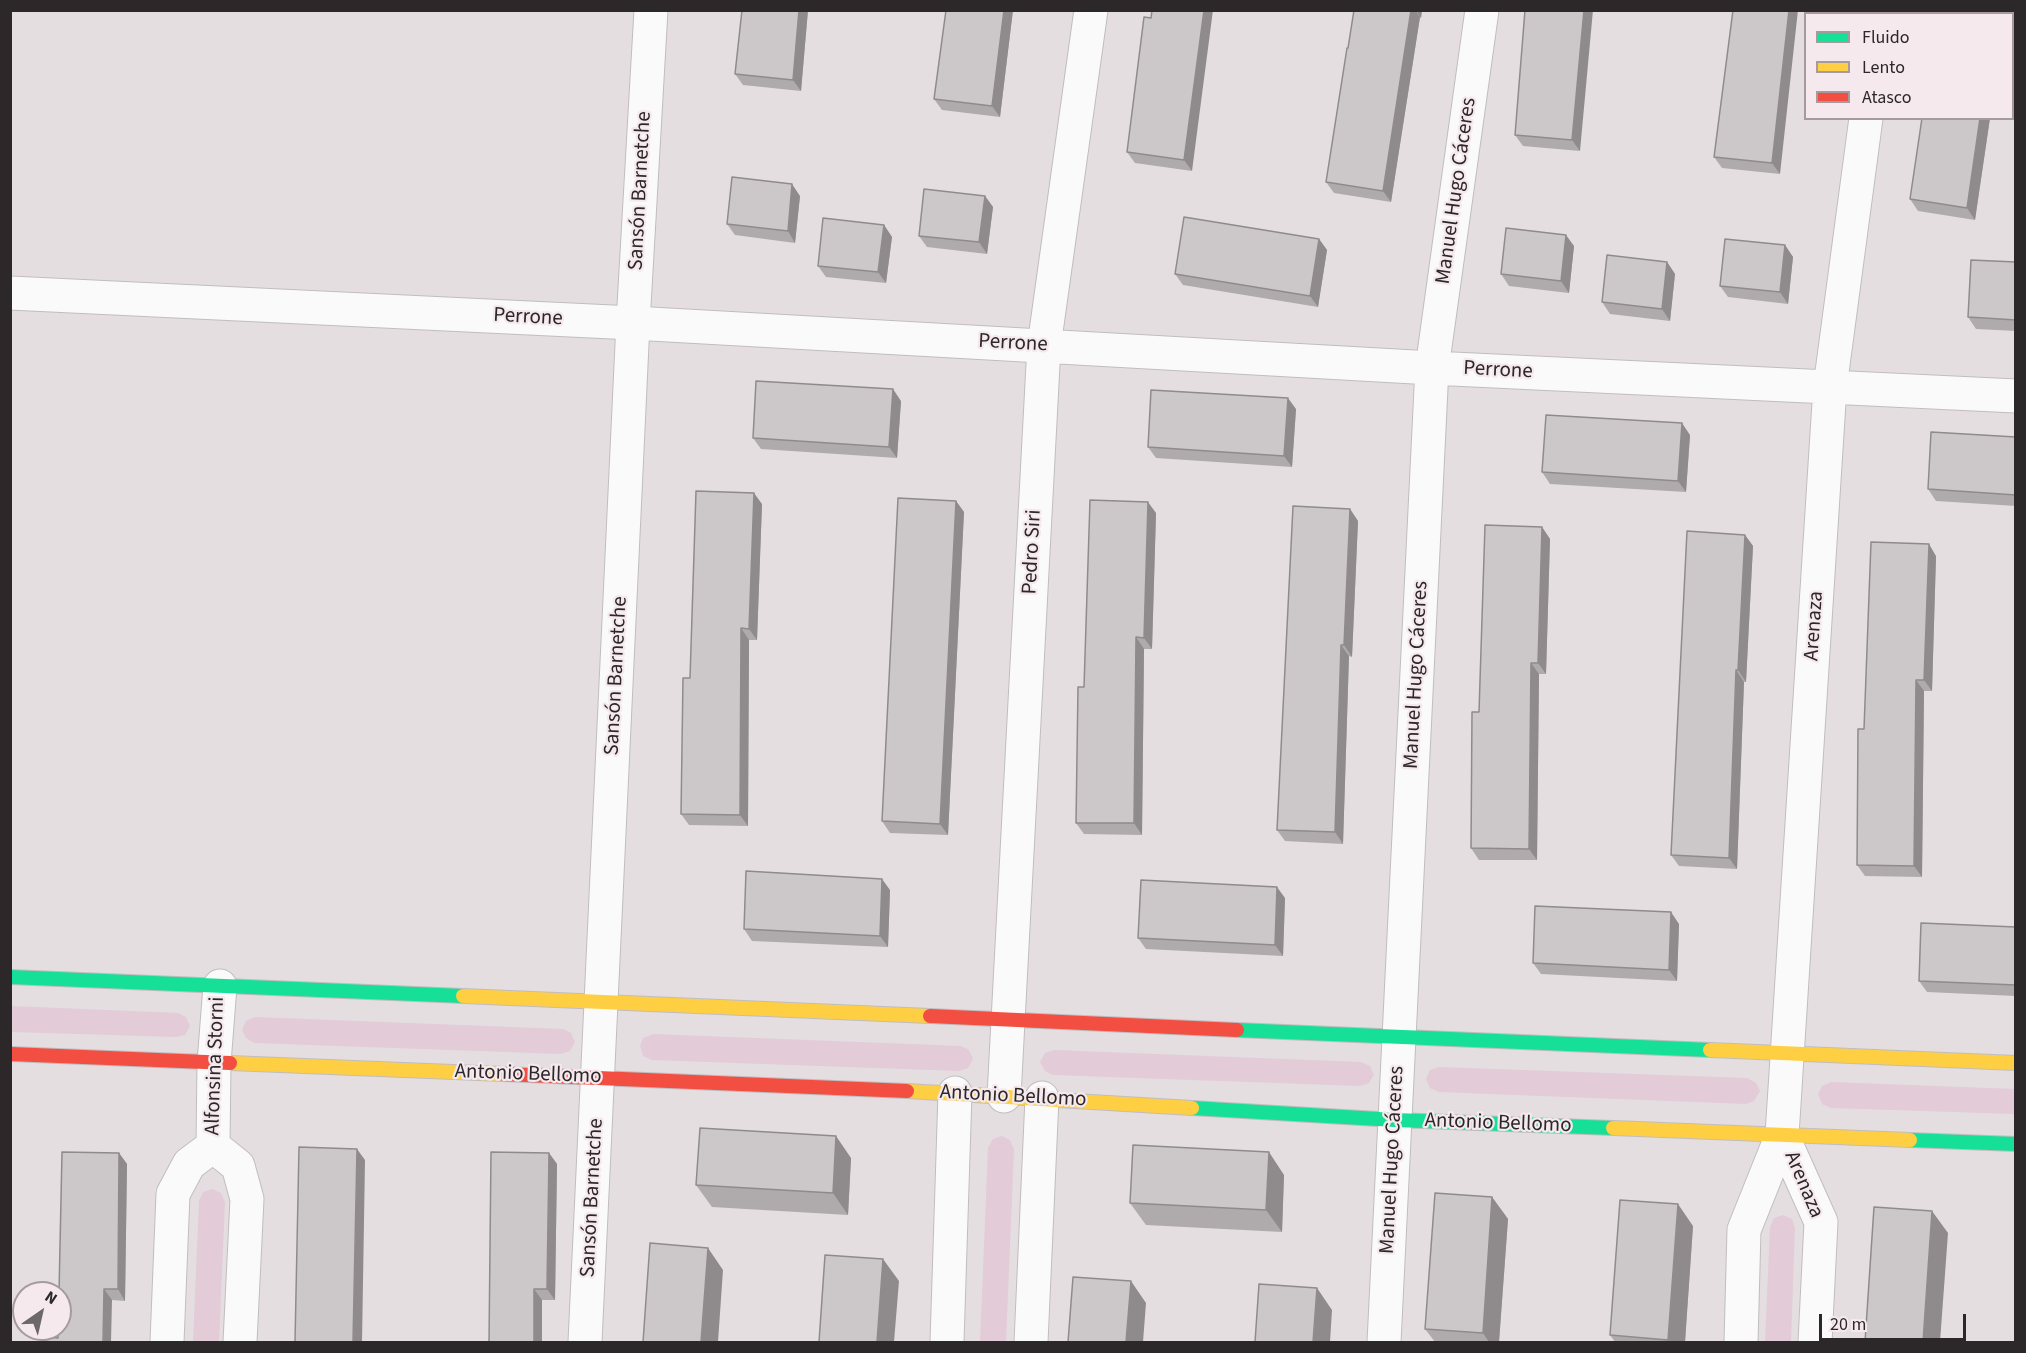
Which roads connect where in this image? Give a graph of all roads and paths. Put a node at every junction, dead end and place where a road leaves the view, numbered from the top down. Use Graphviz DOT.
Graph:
graph roads {
  1 [pos="651,10"];
  2 [pos="1091,10"];
  3 [pos="1482,10"];
  4 [pos="1866,120"];
  5 [pos="10,293"];
  6 [pos="633,323"];
  7 [pos="1044,346"];
  8 [pos="1432,368"];
  9 [pos="1830,387"];
  10 [pos="2016,396"];
  11 [pos="10,977"];
  12 [pos="220,986"];
  13 [pos="602,1002"];
  14 [pos="1008,1020"];
  15 [pos="1400,1037"];
  16 [pos="1787,1053"];
  17 [pos="10,1054"];
  18 [pos="214,1063"];
  19 [pos="2016,1063"];
  20 [pos="599,1078"];
  21 [pos="955,1093"];
  22 [pos="1005,1096"];
  23 [pos="1042,1098"];
  24 [pos="1395,1120"];
  25 [pos="1782,1135"];
  26 [pos="2016,1144"];
  27 [pos="213,1146"];
  28 [pos="167,1342"];
  29 [pos="240,1342"];
  30 [pos="585,1342"];
  31 [pos="947,1342"];
  32 [pos="1031,1342"];
  33 [pos="1384,1342"];
  34 [pos="1741,1342"];
  35 [pos="1815,1342"];
  1 -- 6 [label="street, Sansón Barnetche"];
  2 -- 7 [label="street, Pedro Siri"];
  3 -- 8 [label="street, Manuel Hugo Cáceres"];
  4 -- 9 [label="street, Arenaza"];
  5 -- 6 [label="street, Perrone"];
  6 -- 7 [label="street, Perrone"];
  6 -- 13 [label="street, Sansón Barnetche"];
  7 -- 8 [label="street, Perrone"];
  7 -- 14 [label="street, Pedro Siri"];
  8 -- 9 [label="street, Perrone"];
  8 -- 15 [label="street, Manuel Hugo Cáceres"];
  9 -- 10 [label="street, Perrone"];
  9 -- 16 [label="street, Arenaza"];
  11 -- 12 [label="street"];
  12 -- 13 [label="street"];
  12 -- 18 [label="street, Alfonsina Storni"];
  13 -- 14 [label="street"];
  13 -- 20 [label="street, Sansón Barnetche"];
  14 -- 15 [label="street"];
  14 -- 22 [label="street, Pedro Siri"];
  15 -- 16 [label="street"];
  15 -- 24 [label="street, Manuel Hugo Cáceres"];
  16 -- 19 [label="street"];
  16 -- 25 [label="street, Arenaza"];
  17 -- 18 [label="street, Antonio Bellomo"];
  18 -- 20 [label="street, Antonio Bellomo"];
  18 -- 27 [label="street, Alfonsina Storni"];
  20 -- 21 [label="street, Antonio Bellomo"];
  20 -- 30 [label="street, Sansón Barnetche"];
  21 -- 22 [label="street, Antonio Bellomo"];
  21 -- 31 [label="street"];
  22 -- 23 [label="street, Antonio Bellomo"];
  23 -- 24 [label="street, Antonio Bellomo"];
  23 -- 32 [label="street"];
  24 -- 25 [label="street, Antonio Bellomo"];
  24 -- 33 [label="street, Manuel Hugo Cáceres"];
  25 -- 26 [label="street, Antonio Bellomo"];
  25 -- 34 [label="street, Arenaza"];
  25 -- 35 [label="street, Arenaza"];
  27 -- 28 [label="street, Alfonsina Storni"];
  27 -- 29 [label="street, Alfonsina Storni"];
}
